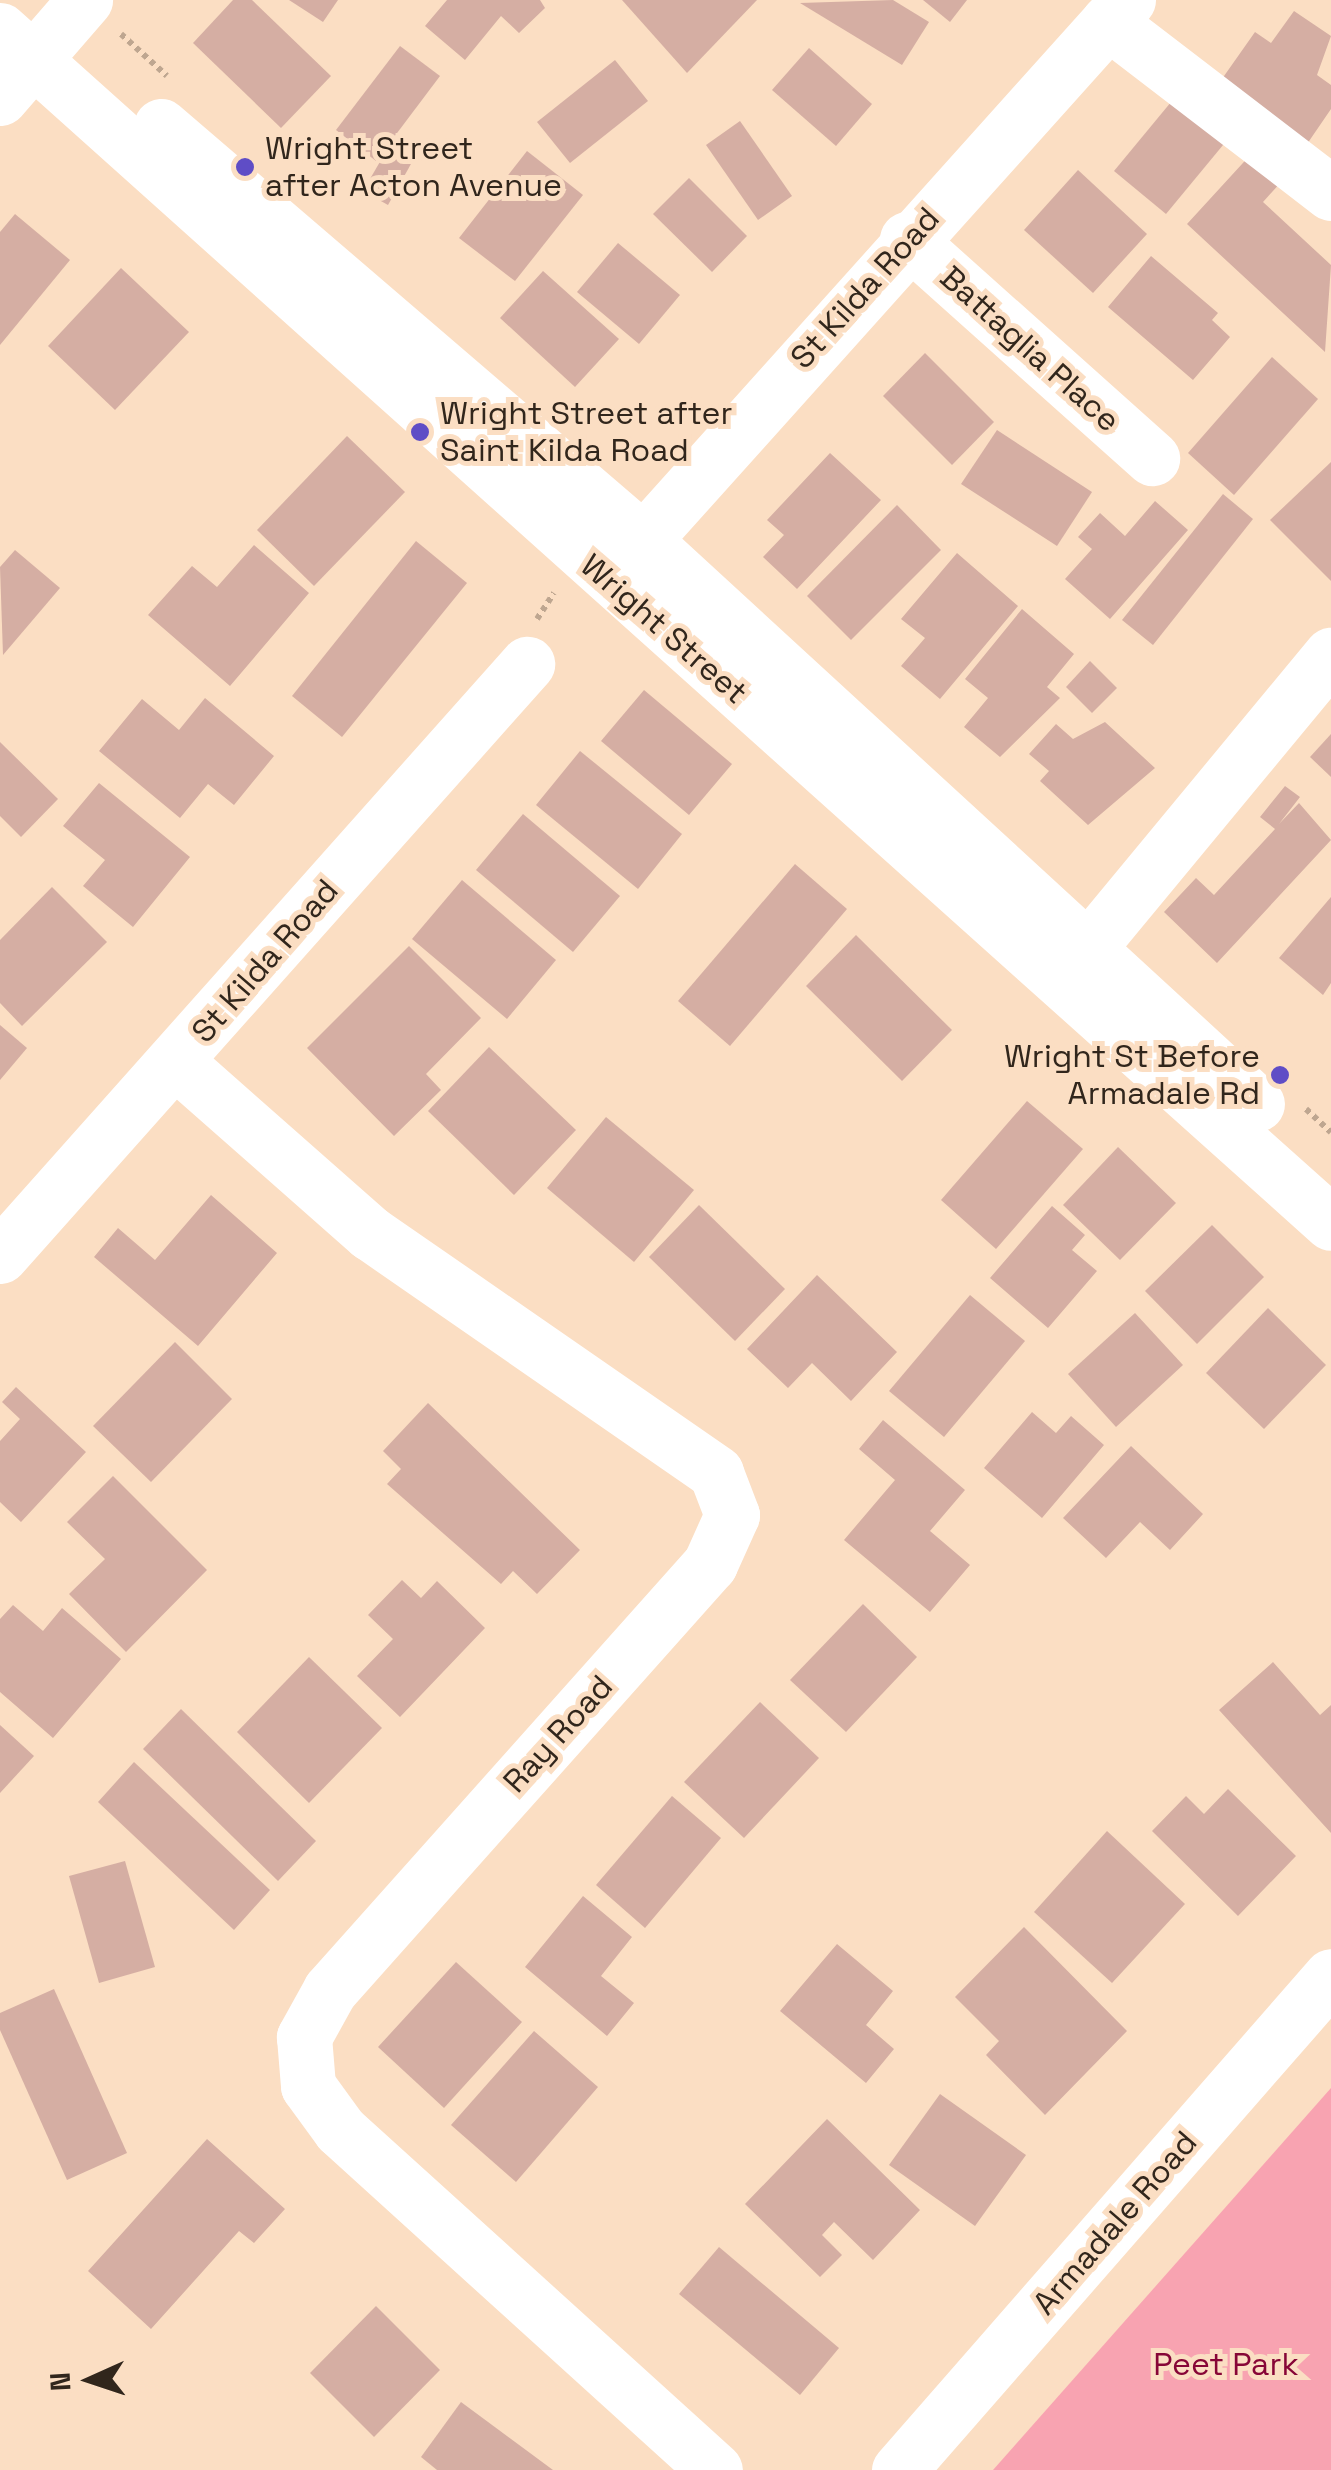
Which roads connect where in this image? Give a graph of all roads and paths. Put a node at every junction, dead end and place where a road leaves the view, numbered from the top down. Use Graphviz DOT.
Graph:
graph roads {
  1 [pos="15,0"];
  2 [pos="1118,11"];
  3 [pos="35,45"];
  4 [pos="1331,193"];
  5 [pos="908,239"];
  6 [pos="1152,458"];
  7 [pos="642,540"];
  8 [pos="608,581"];
  9 [pos="1331,656"];
  10 [pos="528,664"];
  11 [pos="1077,965"];
  12 [pos="176,1062"];
  13 [pos="1331,1172"];
  14 [pos="1331,1224"];
  15 [pos="0,1256"];
  16 [pos="1331,1976"];
  17 [pos="715,2470"];
  18 [pos="899,2470"];
  1 -- 3 [label="street, Wright Street"];
  2 -- 4 [label="street"];
  2 -- 5 [label="street, St Kilda Road"];
  3 -- 7 [label="street, Wright Street"];
  3 -- 8 [label="street, Wright Street"];
  5 -- 6 [label="street, Battaglia Place"];
  5 -- 7 [label="street, St Kilda Road"];
  7 -- 8 [label="street, St Kilda Road"];
  7 -- 11 [label="street, Wright Street"];
  8 -- 11 [label="street, Wright Street"];
  9 -- 11 [label="street"];
  10 -- 12 [label="street, St Kilda Road"];
  11 -- 13 [label="street, Wright Street"];
  11 -- 14 [label="street, Wright Street"];
  12 -- 15 [label="street, St Kilda Road"];
  12 -- 17 [label="street, Ray Road"];
  16 -- 18 [label="street, Armadale Road"];
}
